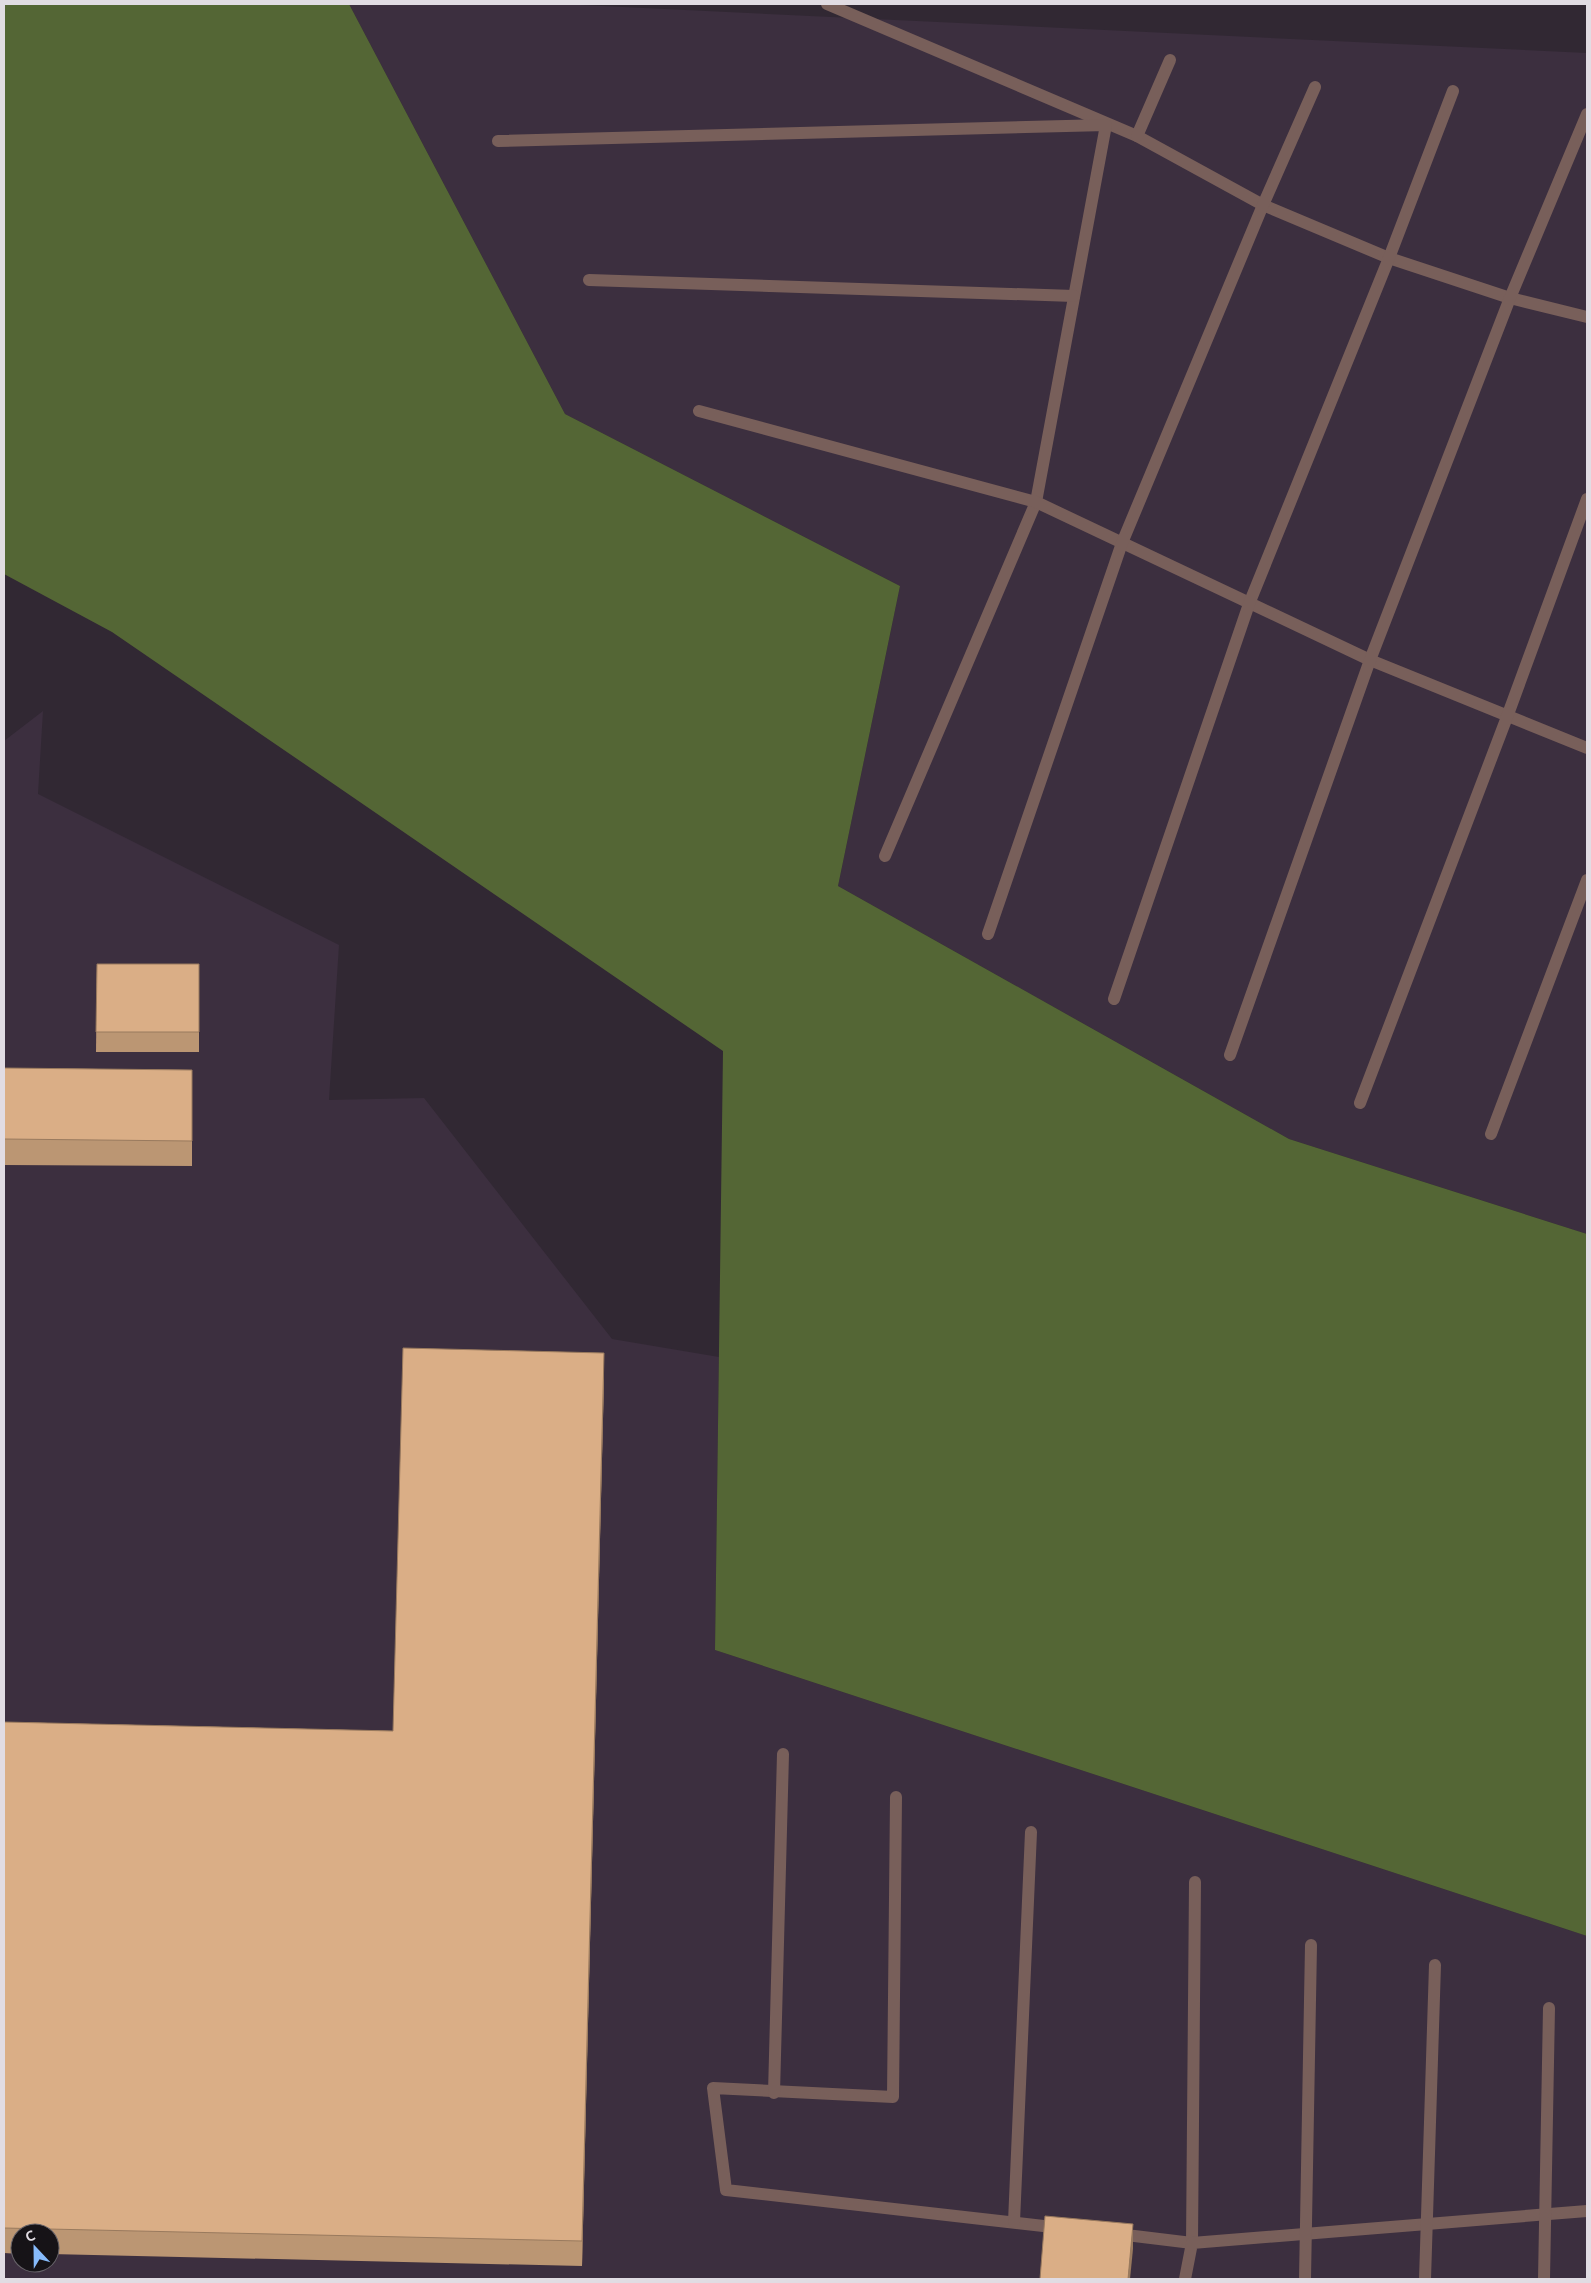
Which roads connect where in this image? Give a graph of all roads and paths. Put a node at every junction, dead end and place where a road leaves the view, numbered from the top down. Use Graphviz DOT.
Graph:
graph roads {
  1 [pos="827,4"];
  2 [pos="1170,60"];
  3 [pos="1315,87"];
  4 [pos="1453,91"];
  5 [pos="1587,114"];
  6 [pos="1106,125"];
  7 [pos="1136,136"];
  8 [pos="498,141"];
  9 [pos="1262,205"];
  10 [pos="1389,258"];
  11 [pos="589,280"];
  12 [pos="1074,296"];
  13 [pos="1510,298"];
  14 [pos="1587,317"];
  15 [pos="699,410"];
  16 [pos="1587,498"];
  17 [pos="1036,502"];
  18 [pos="1122,543"];
  19 [pos="1249,604"];
  20 [pos="1370,660"];
  21 [pos="1507,717"];
  22 [pos="1587,748"];
  23 [pos="885,856"];
  24 [pos="1587,880"];
  25 [pos="988,934"];
  26 [pos="1114,999"];
  27 [pos="1230,1055"];
  28 [pos="1360,1103"];
  29 [pos="1491,1134"];
  30 [pos="783,1754"];
  31 [pos="896,1796"];
  32 [pos="1031,1832"];
  33 [pos="1195,1882"];
  34 [pos="1311,1945"];
  35 [pos="1435,1965"];
  36 [pos="1549,2008"];
  37 [pos="774,2093"];
  38 [pos="1587,2211"];
  39 [pos="1546,2213"];
  40 [pos="1014,2222"];
  41 [pos="1427,2223"];
  42 [pos="1073,2229"];
  43 [pos="1103,2232"];
  44 [pos="1306,2233"];
  45 [pos="1192,2243"];
  46 [pos="1185,2279"];
  47 [pos="1305,2279"];
  48 [pos="1425,2279"];
  49 [pos="1544,2279"];
  1 -- 6 [label="lane"];
  2 -- 7 [label="lane"];
  3 -- 9 [label="lane"];
  4 -- 10 [label="lane"];
  5 -- 13 [label="lane"];
  6 -- 7 [label="lane"];
  6 -- 8 [label="lane"];
  6 -- 12 [label="lane"];
  7 -- 9 [label="lane"];
  9 -- 10 [label="lane"];
  9 -- 18 [label="lane"];
  10 -- 13 [label="lane"];
  10 -- 19 [label="lane"];
  11 -- 12 [label="lane"];
  12 -- 17 [label="lane"];
  13 -- 14 [label="lane"];
  13 -- 20 [label="lane"];
  15 -- 17 [label="lane"];
  16 -- 21 [label="lane"];
  17 -- 18 [label="lane"];
  17 -- 23 [label="lane"];
  18 -- 19 [label="lane"];
  18 -- 25 [label="lane"];
  19 -- 20 [label="lane"];
  19 -- 26 [label="lane"];
  20 -- 21 [label="lane"];
  20 -- 27 [label="lane"];
  21 -- 22 [label="lane"];
  21 -- 28 [label="lane"];
  24 -- 29 [label="lane"];
  30 -- 37 [label="lane"];
  31 -- 37 [label="lane"];
  32 -- 40 [label="lane"];
  33 -- 45 [label="lane"];
  34 -- 44 [label="lane"];
  35 -- 41 [label="lane"];
  36 -- 39 [label="lane"];
  37 -- 40 [label="lane"];
  38 -- 39 [label="lane"];
  39 -- 41 [label="lane"];
  39 -- 49 [label="lane"];
  40 -- 42 [label="lane"];
  41 -- 44 [label="lane"];
  41 -- 48 [label="lane"];
  43 -- 45 [label="lane"];
  44 -- 45 [label="lane"];
  44 -- 47 [label="lane"];
  45 -- 46 [label="lane"];
}
